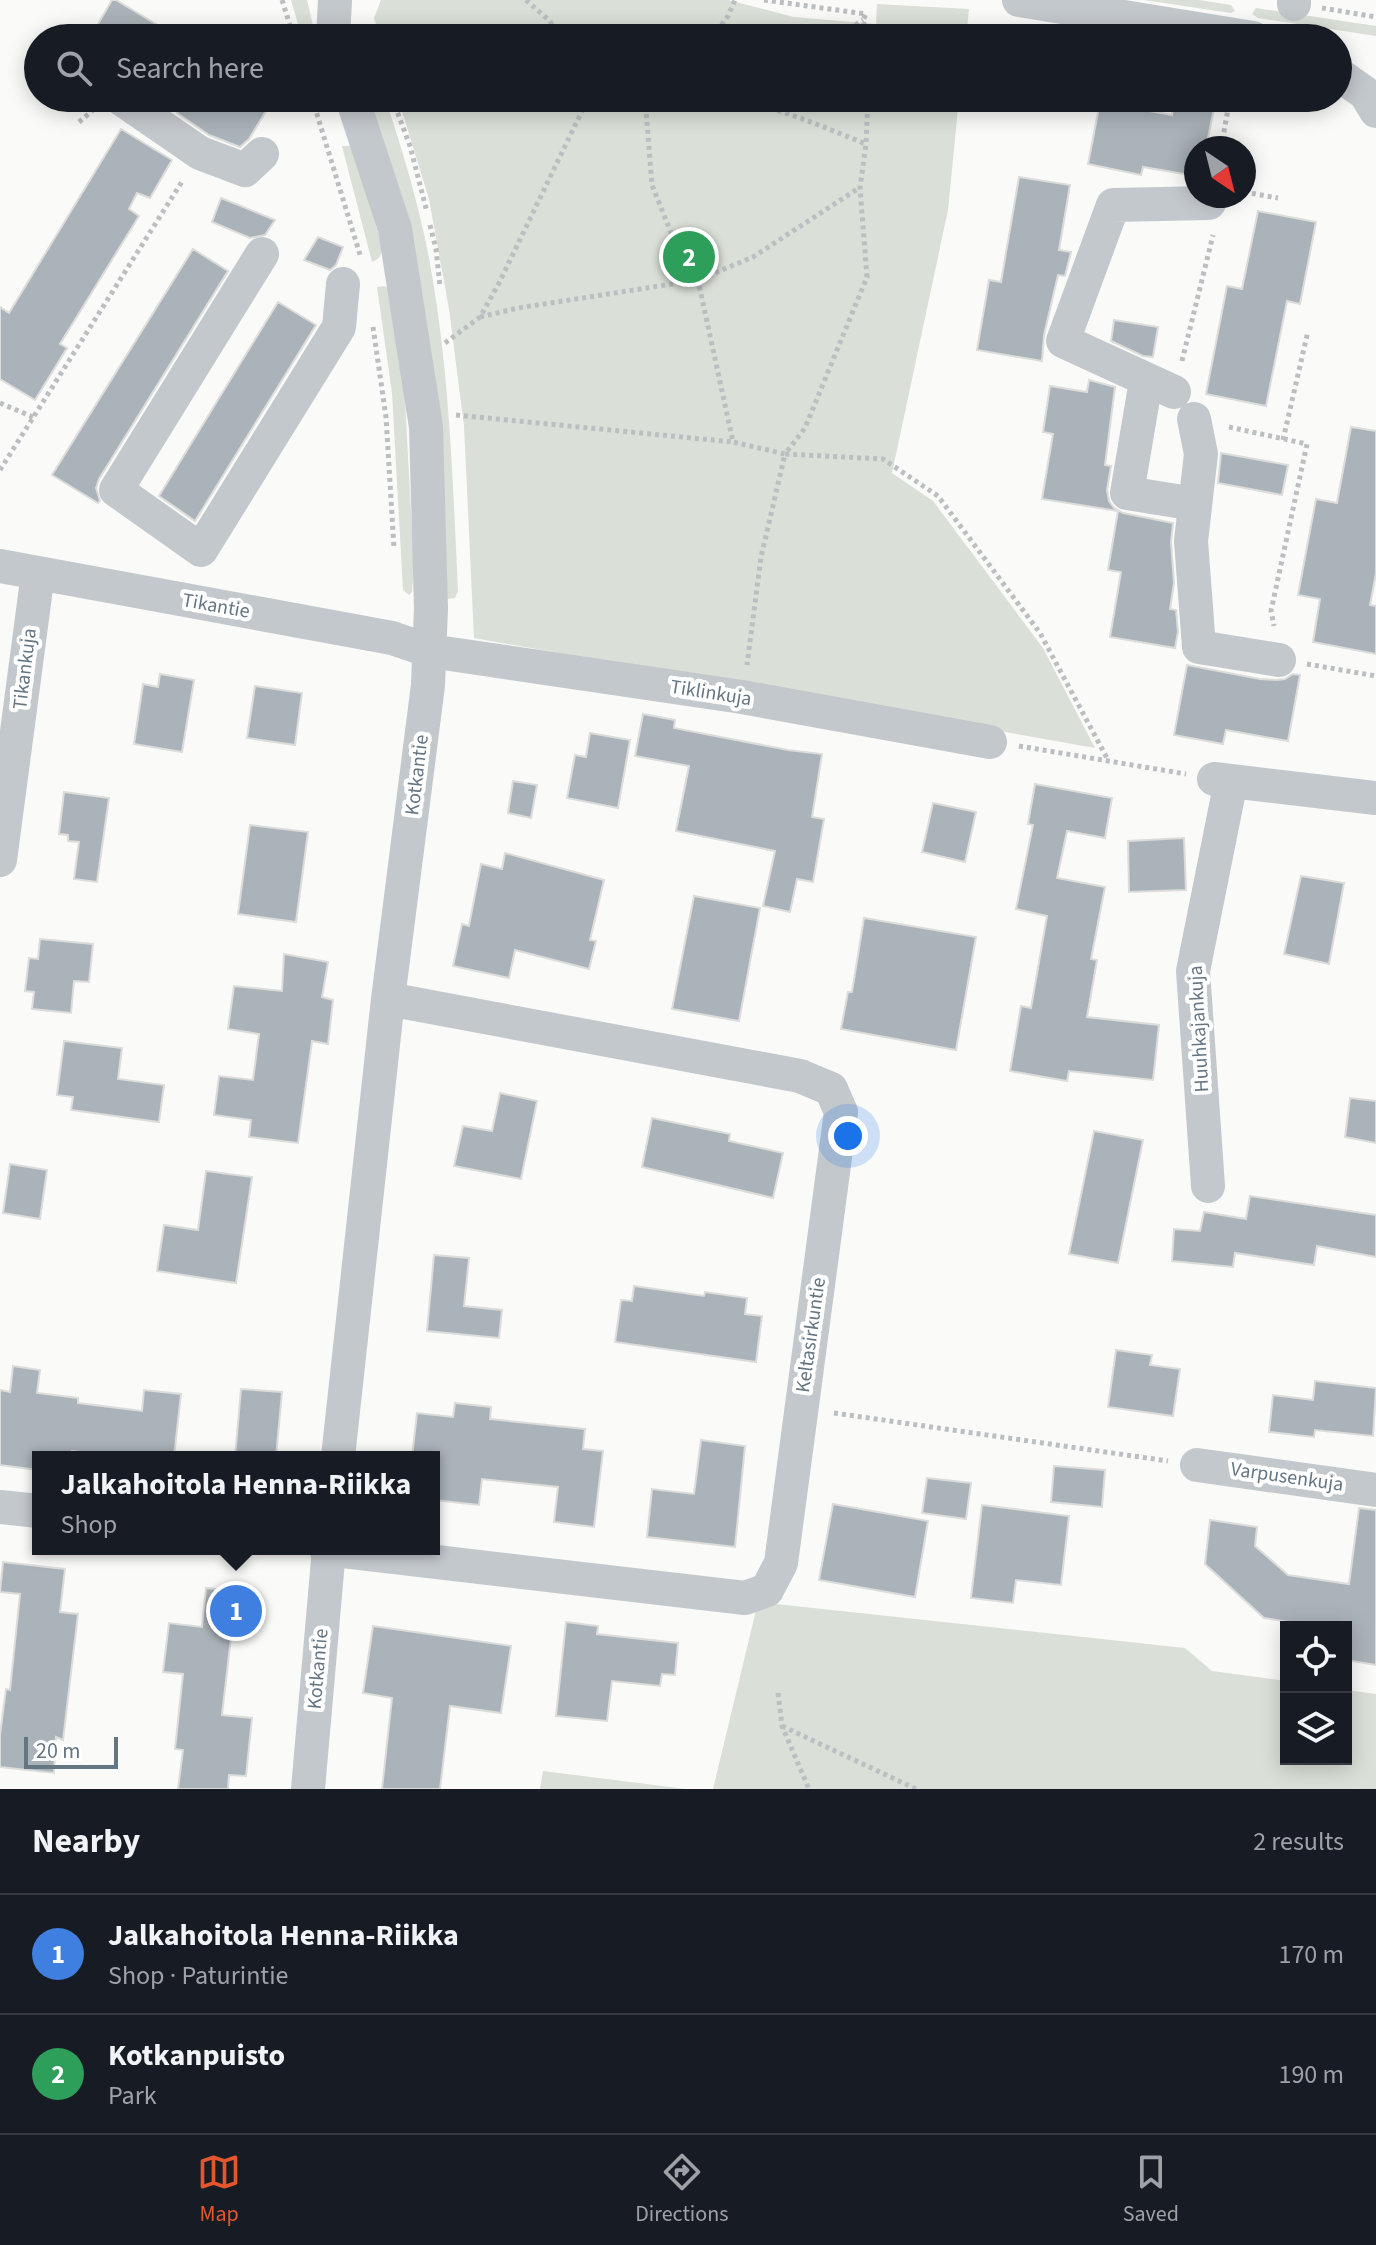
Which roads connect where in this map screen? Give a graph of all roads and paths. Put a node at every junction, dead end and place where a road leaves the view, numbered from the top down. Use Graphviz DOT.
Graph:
graph roads {
  1 [pos="282,0"];
  2 [pos="335,0"];
  3 [pos="526,0"];
  4 [pos="735,0"];
  5 [pos="764,0"];
  6 [pos="1019,0"];
  7 [pos="863,20"];
  8 [pos="290,24"];
  9 [pos="334,24"];
  10 [pos="552,24"];
  11 [pos="722,24"];
  12 [pos="857,24"];
  13 [pos="864,24"];
  14 [pos="1167,24"];
  15 [pos="140,112"];
  16 [pos="315,112"];
  17 [pos="357,112"];
  18 [pos="582,112"];
  19 [pos="646,112"];
  20 [pos="782,112"];
  21 [pos="867,112"];
  22 [pos="1227,112"];
  23 [pos="1223,136"];
  24 [pos="866,144"];
  25 [pos="200,153"];
  26 [pos="262,154"];
  27 [pos="860,188"];
  28 [pos="1256,194"];
  29 [pos="1278,198"];
  30 [pos="1184,204"];
  31 [pos="1211,208"];
  32 [pos="262,254"];
  33 [pos="352,272"];
  34 [pos="698,280"];
  35 [pos="371,312"];
  36 [pos="480,317"];
  37 [pos="1308,331"];
  38 [pos="445,343"];
  39 [pos="1171,398"];
  40 [pos="0,403"];
  41 [pos="453,415"];
  42 [pos="33,417"];
  43 [pos="1283,440"];
  44 [pos="733,442"];
  45 [pos="785,454"];
  46 [pos="0,470"];
  47 [pos="1195,504"];
  48 [pos="394,558"];
  49 [pos="14,563"];
  50 [pos="430,651"];
  51 [pos="1279,660"];
  52 [pos="1376,676"];
  53 [pos="742,697"];
  54 [pos="990,742"];
  55 [pos="1108,760"];
  56 [pos="1223,780"];
  57 [pos="1376,798"];
  58 [pos="0,860"];
  59 [pos="388,999"];
  60 [pos="1208,1186"];
  61 [pos="801,1409"];
  62 [pos="339,1451"];
  63 [pos="1197,1465"];
  64 [pos="1376,1490"];
  65 [pos="0,1507"];
  66 [pos="32,1510"];
  67 [pos="328,1555"];
  68 [pos="379,1555"];
  69 [pos="778,1693"];
  70 [pos="782,1726"];
  71 [pos="308,1789"];
  72 [pos="809,1789"];
  73 [pos="916,1789"];
  1 -- 8 [label="path"];
  2 -- 9 [label="street"];
  3 -- 10 [label="path"];
  4 -- 11 [label="path"];
  5 -- 7 [label="path"];
  6 -- 14 [label="street"];
  7 -- 12 [label="path"];
  7 -- 13 [label="path"];
  15 -- 25 [label="street"];
  16 -- 33 [label="path"];
  17 -- 50 [label="street, Kotkantie"];
  18 -- 36 [label="path"];
  19 -- 34 [label="path"];
  20 -- 24 [label="path"];
  21 -- 24 [label="path"];
  22 -- 23 [label="path"];
  24 -- 27 [label="path"];
  25 -- 26 [label="street"];
  25 -- 42 [label="path"];
  27 -- 34 [label="path"];
  27 -- 45 [label="path"];
  28 -- 29 [label="path"];
  30 -- 39 [label="street"];
  31 -- 39 [label="path"];
  32 -- 33 [label="street"];
  34 -- 36 [label="path"];
  34 -- 44 [label="path"];
  35 -- 48 [label="path"];
  36 -- 38 [label="path"];
  37 -- 43 [label="path"];
  39 -- 43 [label="path"];
  39 -- 47 [label="street"];
  39 -- 47 [label="street"];
  40 -- 42 [label="path"];
  41 -- 44 [label="path"];
  42 -- 46 [label="path"];
  43 -- 51 [label="path"];
  44 -- 45 [label="path"];
  45 -- 53 [label="path"];
  45 -- 55 [label="path"];
  47 -- 51 [label="street"];
  49 -- 50 [label="street, Tikantie"];
  49 -- 58 [label="street, Tikankuja"];
  50 -- 53 [label="street, Tiklinkuja"];
  50 -- 59 [label="street, Kotkantie"];
  51 -- 52 [label="path"];
  53 -- 54 [label="street, Tiklinkuja"];
  54 -- 55 [label="path"];
  55 -- 56 [label="path"];
  56 -- 57 [label="street"];
  56 -- 60 [label="street, Huuhkajankuja"];
  59 -- 61 [label="street, Keltasirkuntie"];
  59 -- 62 [label="street, Kotkantie"];
  61 -- 63 [label="path"];
  61 -- 68 [label="street, Keltasirkuntie"];
  63 -- 64 [label="street, Varpusenkuja"];
  65 -- 66 [label="street"];
  67 -- 71 [label="street, Kotkantie"];
  69 -- 70 [label="path"];
  70 -- 72 [label="path"];
  70 -- 73 [label="path"];
}
